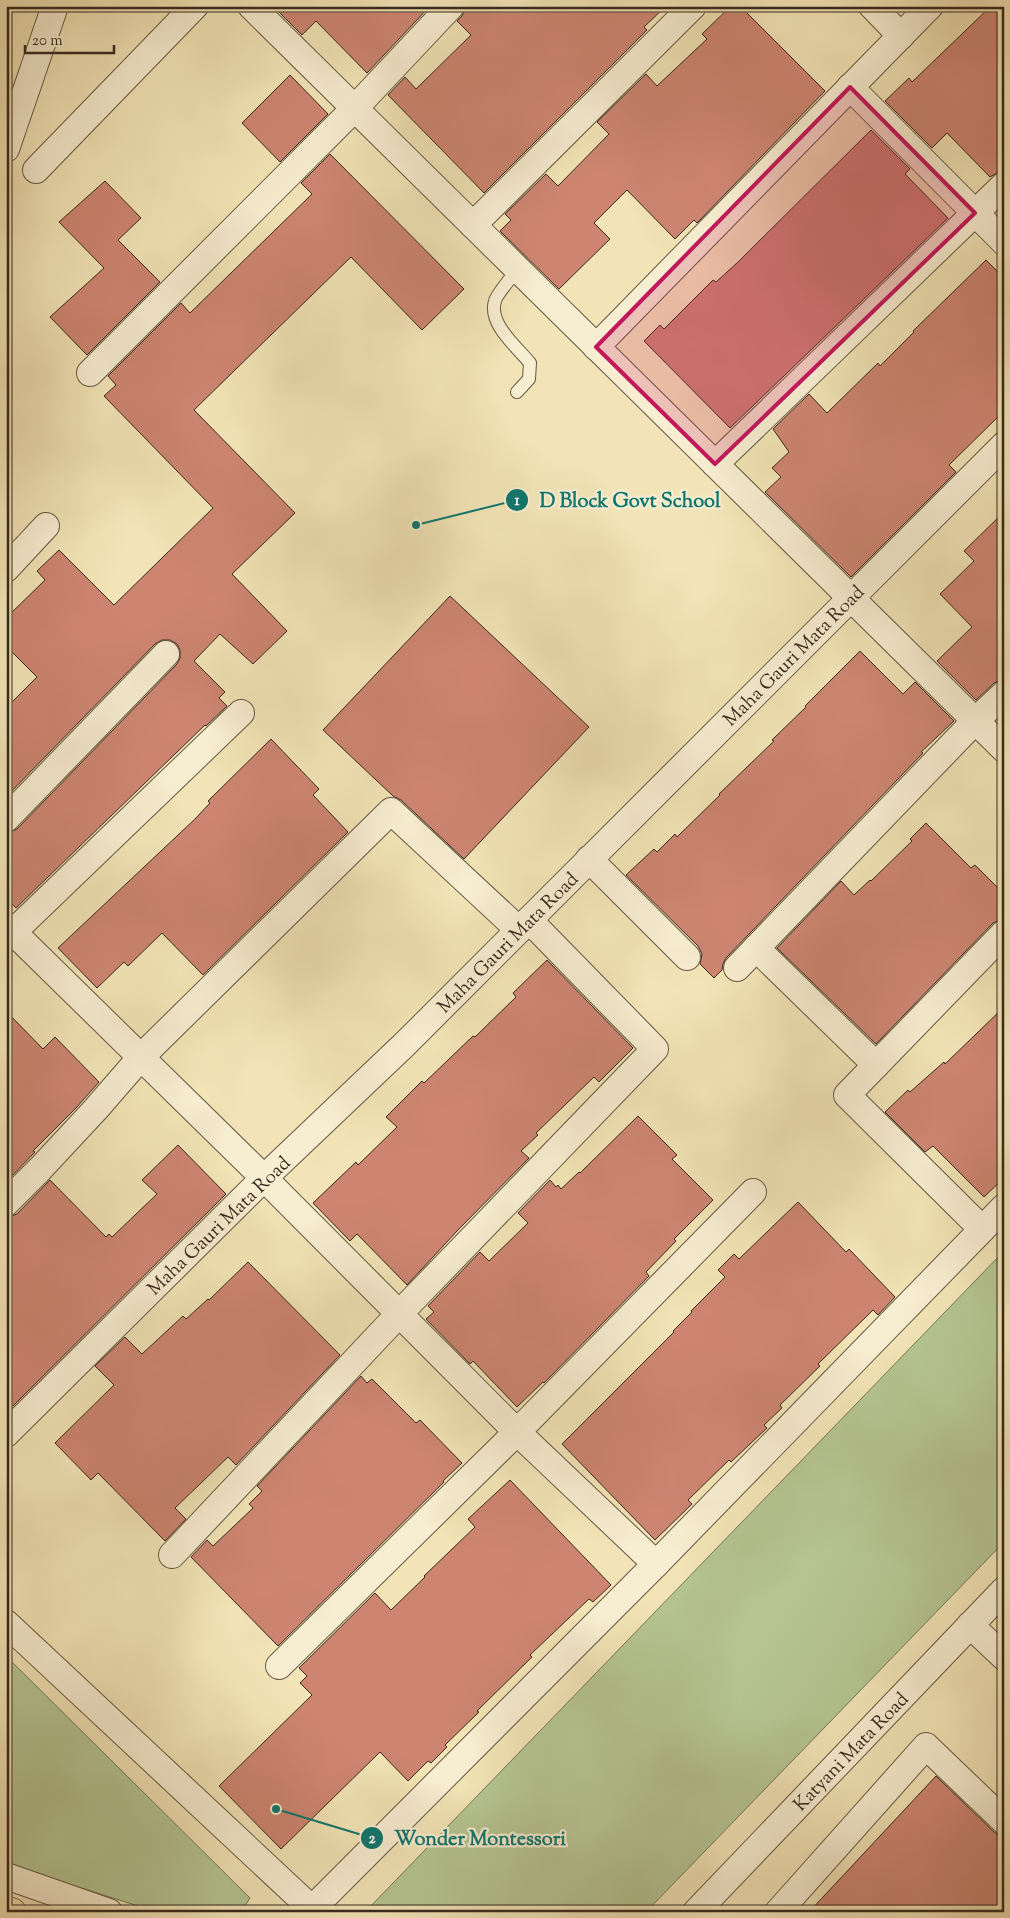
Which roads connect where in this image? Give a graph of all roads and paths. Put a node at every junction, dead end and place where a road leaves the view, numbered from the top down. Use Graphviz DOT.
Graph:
graph roads {
  1 [pos="55,6"];
  2 [pos="195,6"];
  3 [pos="251,6"];
  4 [pos="451,6"];
  5 [pos="692,6"];
  6 [pos="872,6"];
  7 [pos="930,6"];
  8 [pos="901,36"];
  9 [pos="850,88"];
  10 [pos="355,108"];
  11 [pos="6,149"];
  12 [pos="36,170"];
  13 [pos="1004,185"];
  14 [pos="974,213"];
  15 [pos="473,225"];
  16 [pos="1004,242"];
  17 [pos="518,269"];
  18 [pos="596,347"];
  19 [pos="90,373"];
  20 [pos="517,392"];
  21 [pos="1004,446"];
  22 [pos="715,464"];
  23 [pos="46,526"];
  24 [pos="6,569"];
  25 [pos="850,597"];
  26 [pos="166,654"];
  27 [pos="1004,694"];
  28 [pos="241,713"];
  29 [pos="976,721"];
  30 [pos="1004,749"];
  31 [pos="6,819"];
  32 [pos="589,859"];
  33 [pos="524,925"];
  34 [pos="9,931"];
  35 [pos="1004,933"];
  36 [pos="756,948"];
  37 [pos="687,957"];
  38 [pos="737,968"];
  39 [pos="140,1056"];
  40 [pos="876,1065"];
  41 [pos="264,1178"];
  42 [pos="753,1192"];
  43 [pos="6,1203"];
  44 [pos="1004,1208"];
  45 [pos="982,1229"];
  46 [pos="400,1314"];
  47 [pos="517,1432"];
  48 [pos="6,1434"];
  49 [pos="172,1555"];
  50 [pos="656,1564"];
  51 [pos="1004,1590"];
  52 [pos="6,1623"];
  53 [pos="970,1625"];
  54 [pos="1004,1657"];
  55 [pos="278,1666"];
  56 [pos="1004,1821"];
  57 [pos="6,1876"];
  58 [pos="6,1910"];
  59 [pos="311,1910"];
  60 [pos="12,1912"];
  61 [pos="109,1912"];
  62 [pos="696,1912"];
  63 [pos="778,1912"];
  1 -- 11 [label="street"];
  2 -- 12 [label="street"];
  3 -- 10 [label="street"];
  4 -- 10 [label="street"];
  5 -- 15 [label="street"];
  6 -- 8 [label="street"];
  7 -- 8 [label="street"];
  8 -- 9 [label="street"];
  9 -- 14 [label="street"];
  9 -- 18 [label="street"];
  10 -- 15 [label="street"];
  10 -- 19 [label="street"];
  13 -- 14 [label="street"];
  14 -- 16 [label="street"];
  14 -- 22 [label="street"];
  15 -- 17 [label="street"];
  17 -- 18 [label="street"];
  17 -- 20 [label="lane"];
  18 -- 22 [label="street"];
  21 -- 25 [label="street, Maha Gauri Mata Road"];
  22 -- 25 [label="street"];
  23 -- 24 [label="street"];
  25 -- 29 [label="street"];
  25 -- 32 [label="street, Maha Gauri Mata Road"];
  26 -- 31 [label="street"];
  27 -- 29 [label="street"];
  28 -- 34 [label="street"];
  29 -- 30 [label="street"];
  29 -- 36 [label="street"];
  32 -- 33 [label="street, Maha Gauri Mata Road"];
  32 -- 37 [label="street"];
  33 -- 39 [label="street"];
  33 -- 41 [label="street, Maha Gauri Mata Road"];
  33 -- 46 [label="street"];
  34 -- 39 [label="street"];
  35 -- 40 [label="street"];
  36 -- 38 [label="street"];
  36 -- 40 [label="street"];
  39 -- 41 [label="street"];
  39 -- 43 [label="street"];
  40 -- 45 [label="street"];
  41 -- 46 [label="street"];
  41 -- 48 [label="street, Maha Gauri Mata Road"];
  42 -- 47 [label="street"];
  44 -- 45 [label="street"];
  45 -- 50 [label="street"];
  46 -- 47 [label="street"];
  46 -- 49 [label="street"];
  47 -- 50 [label="street"];
  47 -- 55 [label="street"];
  50 -- 59 [label="street"];
  51 -- 53 [label="street, Katyani Mata Road"];
  52 -- 59 [label="street"];
  53 -- 54 [label="street"];
  53 -- 62 [label="street, Katyani Mata Road"];
  56 -- 63 [label="street"];
  57 -- 61 [label="street"];
  58 -- 60 [label="main road"];
}
